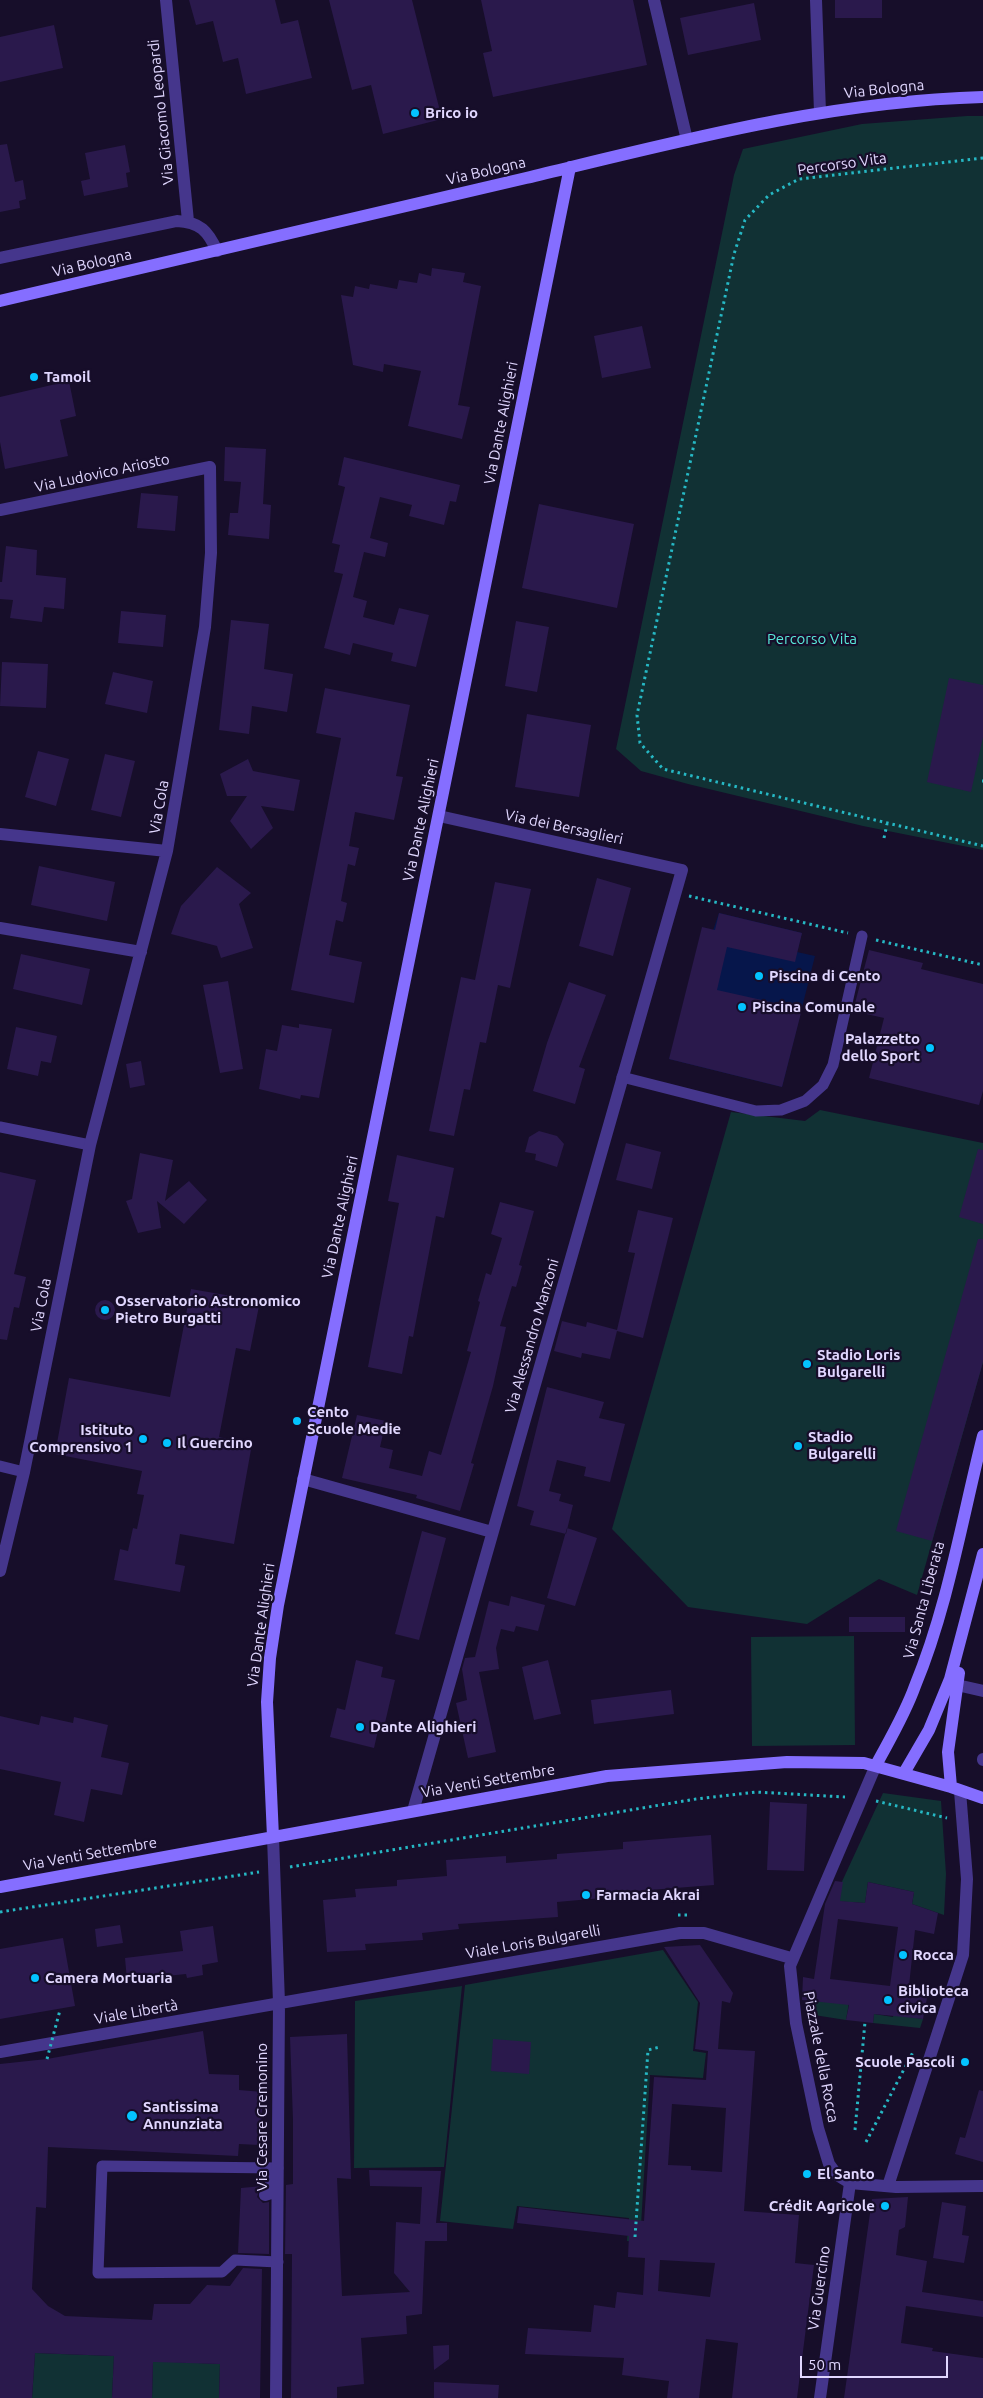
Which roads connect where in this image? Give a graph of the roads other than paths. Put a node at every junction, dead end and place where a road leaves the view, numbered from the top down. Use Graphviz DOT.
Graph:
graph roads {
  1 [pos="166,0"];
  2 [pos="654,0"];
  3 [pos="816,0"];
  4 [pos="983,97"];
  5 [pos="820,112"];
  6 [pos="687,140"];
  7 [pos="570,167"];
  8 [pos="188,221"];
  9 [pos="217,252"];
  10 [pos="0,258"];
  11 [pos="0,301"];
  12 [pos="210,467"];
  13 [pos="0,510"];
  14 [pos="438,816"];
  15 [pos="0,834"];
  16 [pos="167,851"];
  17 [pos="682,870"];
  18 [pos="0,928"];
  19 [pos="862,936"];
  20 [pos="141,952"];
  21 [pos="622,1077"];
  22 [pos="0,1127"];
  23 [pos="90,1145"];
  24 [pos="983,1436"];
  25 [pos="0,1466"];
  26 [pos="24,1472"];
  27 [pos="303,1479"];
  28 [pos="492,1532"];
  29 [pos="983,1554"];
  30 [pos="0,1571"];
  31 [pos="966,1626"];
  32 [pos="957,1684"];
  33 [pos="983,1691"];
  34 [pos="876,1765"];
  35 [pos="904,1773"];
  36 [pos="955,1789"];
  37 [pos="983,1798"];
  38 [pos="413,1811"];
  39 [pos="273,1837"];
  40 [pos="0,1887"];
  41 [pos="791,1958"];
  42 [pos="275,2003"];
  43 [pos="0,2052"];
  44 [pos="275,2168"];
  45 [pos="850,2183"];
  46 [pos="888,2186"];
  47 [pos="983,2186"];
  48 [pos="265,2195"];
  49 [pos="278,2262"];
  50 [pos="276,2398"];
  51 [pos="820,2398"];
  1 -- 8 [label="street, Via Giacomo Leopardi"];
  2 -- 6 [label="street"];
  3 -- 5 [label="street"];
  4 -- 5 [label="street, Via Bologna"];
  5 -- 6 [label="street, Via Bologna"];
  6 -- 7 [label="street, Via Bologna"];
  7 -- 9 [label="street, Via Bologna"];
  7 -- 14 [label="street, Via Dante Alighieri"];
  8 -- 9 [label="street"];
  8 -- 10 [label="street"];
  9 -- 11 [label="street, Via Bologna"];
  12 -- 13 [label="street, Via Ludovico Ariosto"];
  12 -- 16 [label="street, Via Cola"];
  14 -- 17 [label="street, Via dei Bersaglieri"];
  14 -- 27 [label="street, Via Dante Alighieri"];
  15 -- 16 [label="street"];
  16 -- 20 [label="street, Via Cola"];
  17 -- 21 [label="street, Via Alessandro Manzoni"];
  18 -- 20 [label="street"];
  19 -- 21 [label="lane"];
  20 -- 23 [label="street, Via Cola"];
  21 -- 28 [label="street, Via Alessandro Manzoni"];
  22 -- 23 [label="lane"];
  23 -- 26 [label="street, Via Cola"];
  24 -- 34 [label="street, Via Santa Liberata"];
  25 -- 26 [label="lane"];
  26 -- 30 [label="street, Via Cola"];
  27 -- 28 [label="street"];
  27 -- 39 [label="street, Via Dante Alighieri"];
  28 -- 38 [label="street, Via Alessandro Manzoni"];
  29 -- 31 [label="street"];
  31 -- 32 [label="street"];
  31 -- 35 [label="street"];
  32 -- 33 [label="street"];
  32 -- 36 [label="street"];
  34 -- 35 [label="street, Via Venti Settembre"];
  34 -- 38 [label="street, Via Venti Settembre"];
  34 -- 41 [label="street, Piazzale della Rocca"];
  35 -- 36 [label="street, Via Venti Settembre"];
  36 -- 37 [label="street, Via Venti Settembre"];
  36 -- 46 [label="street"];
  38 -- 39 [label="street, Via Venti Settembre"];
  39 -- 40 [label="street, Via Venti Settembre"];
  39 -- 42 [label="street, Via Cesare Cremonino"];
  41 -- 42 [label="street, Viale Loris Bulgarelli"];
  41 -- 45 [label="street, Piazzale della Rocca"];
  42 -- 43 [label="street, Viale Libertà"];
  42 -- 44 [label="street, Via Cesare Cremonino"];
  44 -- 48 [label="street"];
  44 -- 49 [label="street, Via Cesare Cremonino"];
  44 -- 49 [label="lane"];
  45 -- 46 [label="street"];
  45 -- 51 [label="street, Via Guercino"];
  46 -- 47 [label="street"];
  49 -- 50 [label="street, Via Cesare Cremonino"];
}
